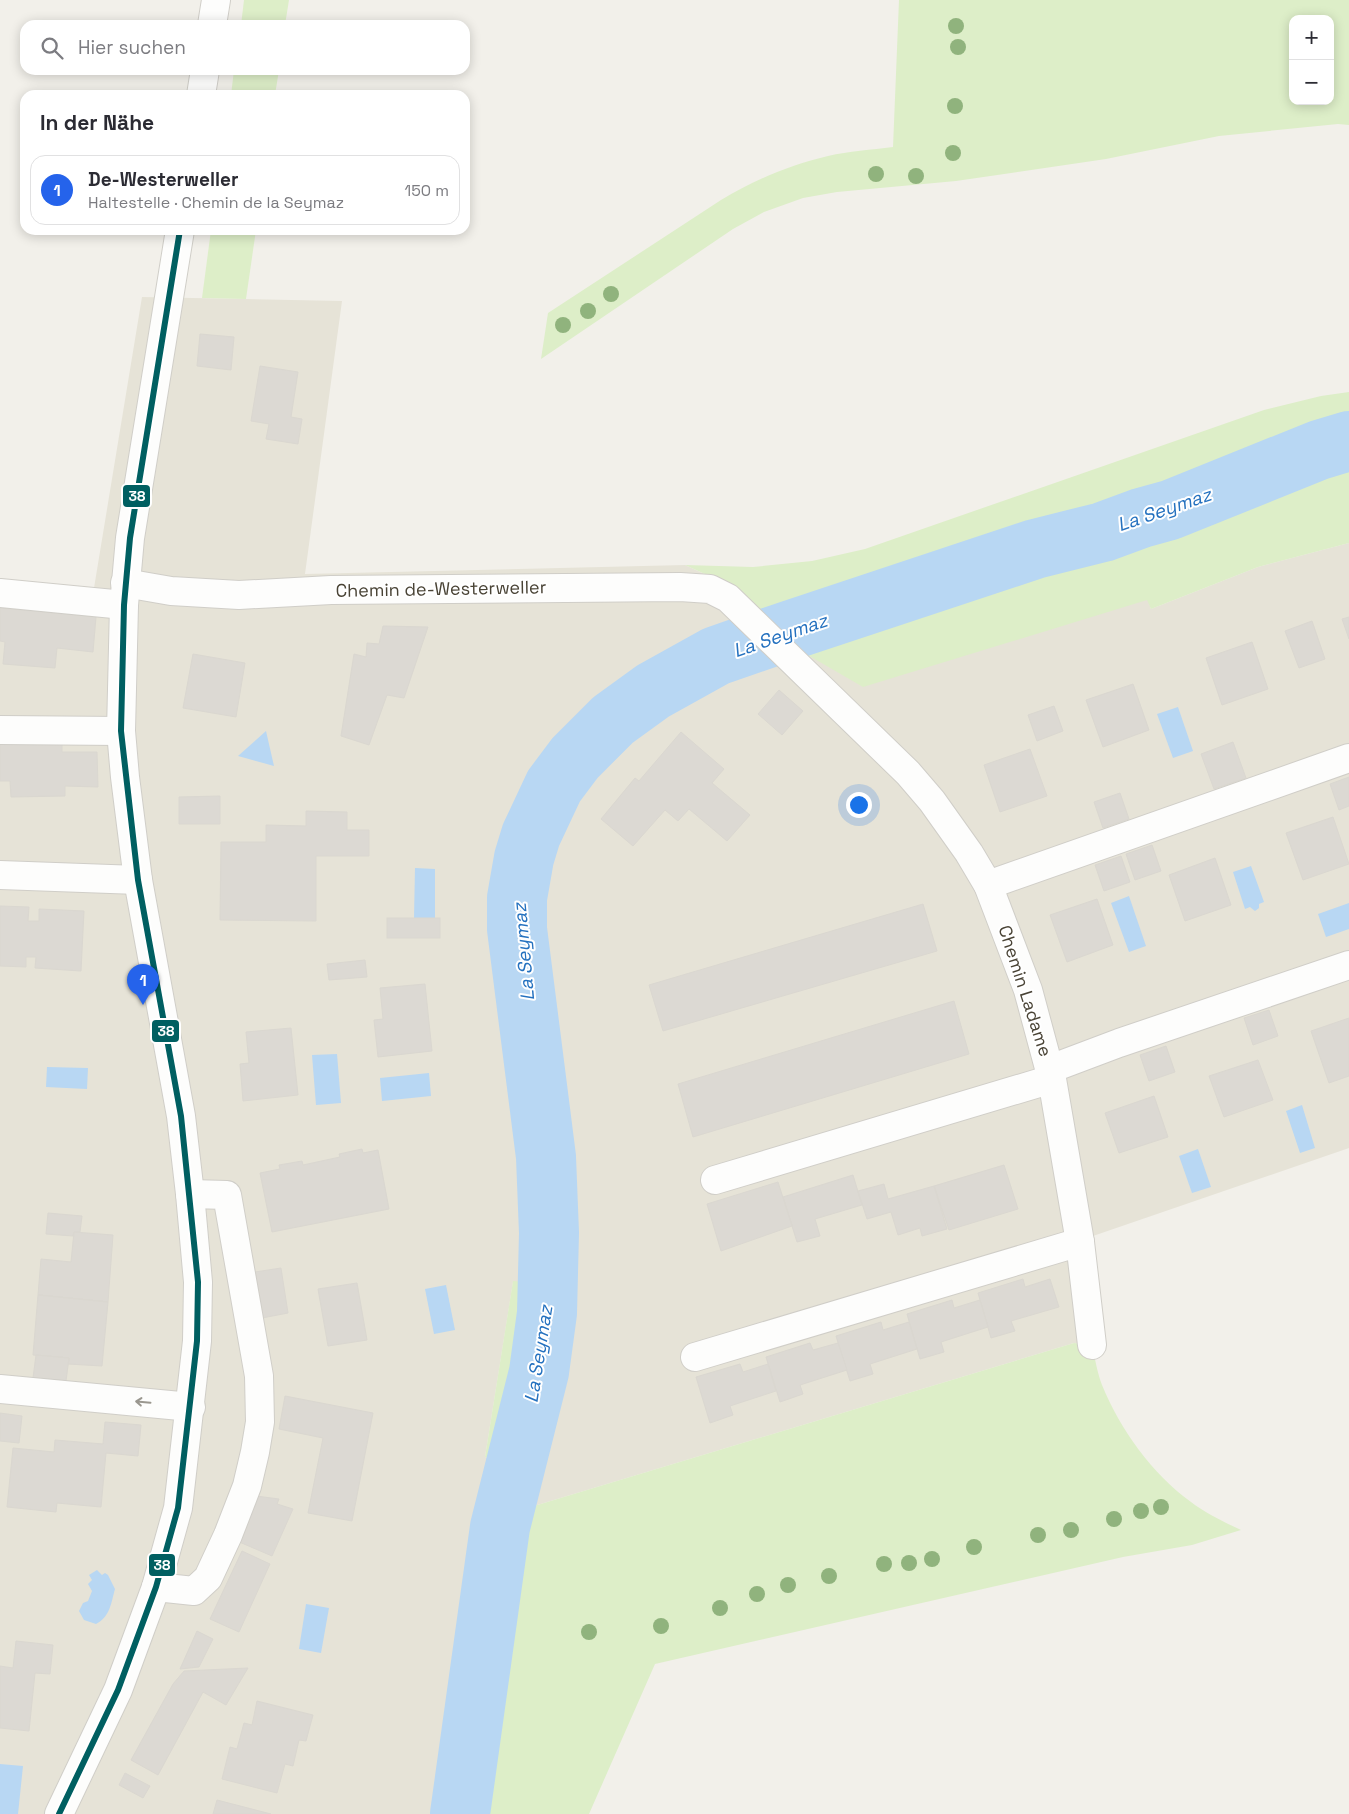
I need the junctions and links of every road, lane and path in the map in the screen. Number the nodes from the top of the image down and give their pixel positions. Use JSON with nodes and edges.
{"nodes":[{"id":1,"x":216,"y":0,"type":"edge"},
{"id":2,"x":213,"y":20,"type":"edge"},
{"id":3,"x":204,"y":75,"type":"edge"},
{"id":4,"x":202,"y":90,"type":"edge"},
{"id":5,"x":179,"y":235,"type":"edge"},
{"id":6,"x":0,"y":593,"type":"edge"},
{"id":7,"x":124,"y":594,"type":"junction"},
{"id":8,"x":788,"y":654,"type":"joint"},
{"id":9,"x":0,"y":730,"type":"edge"},
{"id":10,"x":121,"y":731,"type":"junction"},
{"id":11,"x":1349,"y":758,"type":"edge"},
{"id":12,"x":0,"y":875,"type":"edge"},
{"id":13,"x":138,"y":880,"type":"junction"},
{"id":14,"x":988,"y":885,"type":"junction"},
{"id":15,"x":1349,"y":965,"type":"edge"},
{"id":16,"x":1051,"y":1074,"type":"junction"},
{"id":17,"x":715,"y":1180,"type":"dead end"},
{"id":18,"x":190,"y":1194,"type":"junction"},
{"id":19,"x":1080,"y":1242,"type":"junction"},
{"id":20,"x":1092,"y":1345,"type":"dead end"},
{"id":21,"x":695,"y":1356,"type":"dead end"},
{"id":22,"x":0,"y":1389,"type":"edge"},
{"id":23,"x":191,"y":1407,"type":"junction"},
{"id":24,"x":156,"y":1587,"type":"junction"},
{"id":25,"x":59,"y":1814,"type":"edge"}],
"edges":[{"from":1,"to":2,"type":"street"},
{"from":3,"to":4,"type":"street"},
{"from":5,"to":7,"type":"street"},
{"from":6,"to":7,"type":"street","name":"Chemin de-Westerweller"},
{"from":7,"to":8,"type":"street","name":"Chemin de-Westerweller"},
{"from":7,"to":10,"type":"street"},
{"from":8,"to":14,"type":"street","name":"Chemin Ladame"},
{"from":9,"to":10,"type":"street"},
{"from":10,"to":13,"type":"street"},
{"from":11,"to":14,"type":"street"},
{"from":12,"to":13,"type":"street"},
{"from":13,"to":18,"type":"street"},
{"from":14,"to":16,"type":"street","name":"Chemin Ladame"},
{"from":15,"to":16,"type":"street"},
{"from":16,"to":17,"type":"street"},
{"from":16,"to":19,"type":"street","name":"Chemin Ladame"},
{"from":18,"to":23,"type":"street"},
{"from":18,"to":24,"type":"street"},
{"from":19,"to":20,"type":"street","name":"Chemin Ladame"},
{"from":19,"to":21,"type":"street"},
{"from":23,"to":22,"type":"street","one_way":true},
{"from":23,"to":24,"type":"street"},
{"from":24,"to":25,"type":"street"}]}
